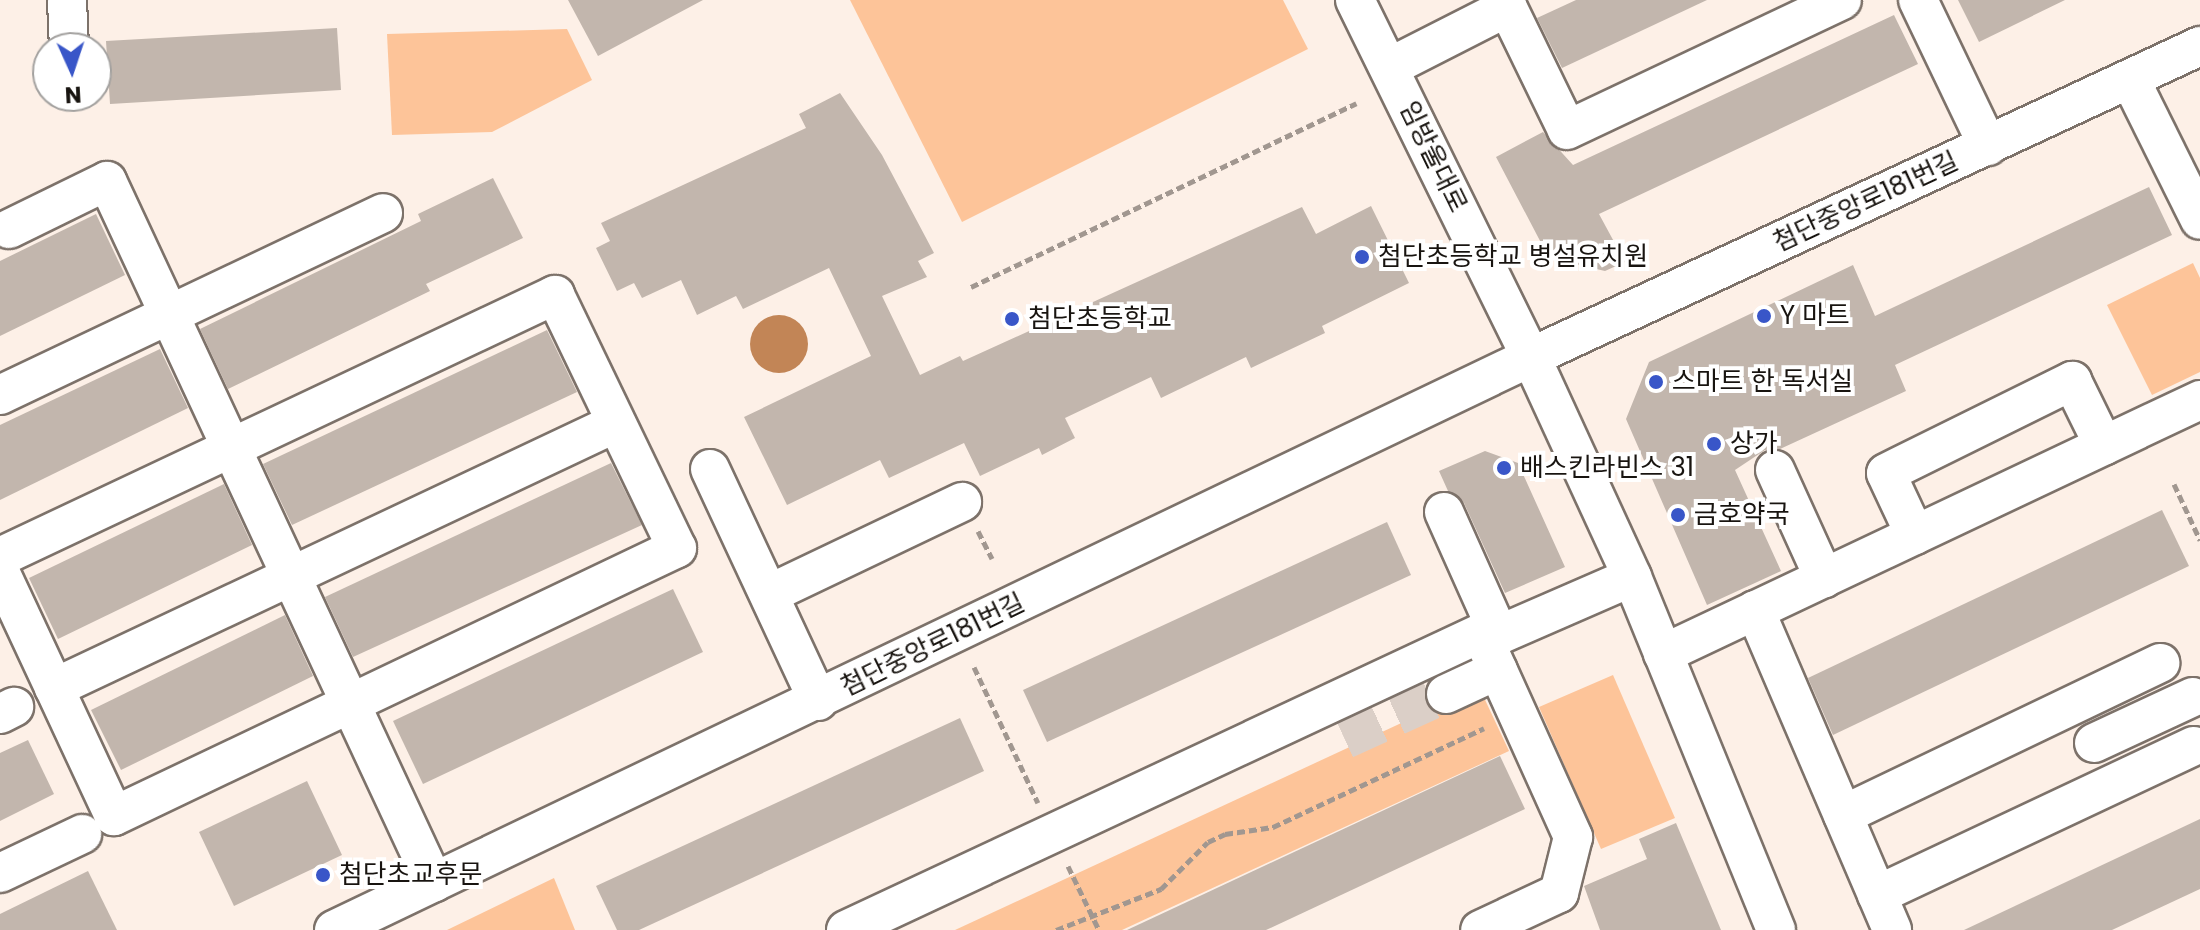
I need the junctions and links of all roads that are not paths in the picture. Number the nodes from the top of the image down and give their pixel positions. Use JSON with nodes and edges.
{"nodes":[{"id":1,"x":67,"y":0,"type":"edge"},
{"id":2,"x":1355,"y":0,"type":"edge"},
{"id":3,"x":1842,"y":0,"type":"edge"},
{"id":4,"x":1918,"y":0,"type":"edge"},
{"id":5,"x":1506,"y":3,"type":"edge"},
{"id":6,"x":68,"y":32,"type":"edge"},
{"id":7,"x":2200,"y":46,"type":"edge"},
{"id":8,"x":1390,"y":67,"type":"junction"},
{"id":9,"x":2130,"y":79,"type":"junction"},
{"id":10,"x":1988,"y":146,"type":"junction"},
{"id":11,"x":383,"y":213,"type":"dead end"},
{"id":12,"x":2200,"y":220,"type":"edge"},
{"id":13,"x":9,"y":229,"type":"dead end"},
{"id":14,"x":169,"y":314,"type":"junction"},
{"id":15,"x":1531,"y":357,"type":"junction"},
{"id":16,"x":0,"y":395,"type":"edge"},
{"id":17,"x":2200,"y":400,"type":"edge"},
{"id":18,"x":616,"y":423,"type":"junction"},
{"id":19,"x":2104,"y":446,"type":"junction"},
{"id":20,"x":232,"y":447,"type":"junction"},
{"id":21,"x":710,"y":469,"type":"dead end"},
{"id":22,"x":1775,"y":470,"type":"dead end"},
{"id":23,"x":962,"y":502,"type":"dead end"},
{"id":24,"x":1444,"y":512,"type":"dead end"},
{"id":25,"x":1915,"y":535,"type":"junction"},
{"id":26,"x":0,"y":557,"type":"edge"},
{"id":27,"x":0,"y":572,"type":"edge"},
{"id":28,"x":291,"y":577,"type":"junction"},
{"id":29,"x":1632,"y":577,"type":"junction"},
{"id":30,"x":1824,"y":578,"type":"junction"},
{"id":31,"x":769,"y":594,"type":"junction"},
{"id":32,"x":1755,"y":610,"type":"junction"},
{"id":33,"x":1494,"y":649,"type":"junction"},
{"id":34,"x":1663,"y":654,"type":"junction"},
{"id":35,"x":2160,"y":663,"type":"dead end"},
{"id":36,"x":54,"y":688,"type":"junction"},
{"id":37,"x":1446,"y":694,"type":"tunnel mouth"},
{"id":38,"x":2193,"y":697,"type":"dead end"},
{"id":39,"x":818,"y":701,"type":"junction"},
{"id":40,"x":351,"y":704,"type":"junction"},
{"id":41,"x":2076,"y":704,"type":"junction"},
{"id":42,"x":2094,"y":743,"type":"junction"},
{"id":43,"x":2194,"y":746,"type":"dead end"},
{"id":44,"x":2115,"y":783,"type":"junction"},
{"id":45,"x":1843,"y":815,"type":"junction"},
{"id":46,"x":82,"y":834,"type":"dead end"},
{"id":47,"x":0,"y":873,"type":"edge"},
{"id":48,"x":434,"y":883,"type":"junction"},
{"id":49,"x":1877,"y":895,"type":"junction"},
{"id":50,"x":334,"y":930,"type":"edge"},
{"id":51,"x":846,"y":930,"type":"edge"},
{"id":52,"x":1480,"y":930,"type":"edge"},
{"id":53,"x":1776,"y":930,"type":"edge"},
{"id":54,"x":1892,"y":930,"type":"edge"}],
"edges":[{"from":1,"to":6,"type":"street"},
{"from":2,"to":8,"type":"street","name":"임방울대로"},
{"from":3,"to":5,"type":"street"},
{"from":4,"to":10,"type":"street"},
{"from":5,"to":8,"type":"street"},
{"from":7,"to":9,"type":"street","name":"첨단중앙로181번길"},
{"from":8,"to":15,"type":"street","name":"임방울대로"},
{"from":9,"to":10,"type":"street","name":"첨단중앙로181번길"},
{"from":9,"to":12,"type":"street"},
{"from":10,"to":15,"type":"street","name":"첨단중앙로181번길"},
{"from":11,"to":14,"type":"street"},
{"from":13,"to":14,"type":"street"},
{"from":14,"to":16,"type":"street"},
{"from":14,"to":20,"type":"street"},
{"from":15,"to":29,"type":"street"},
{"from":15,"to":39,"type":"street","name":"첨단중앙로181번길"},
{"from":17,"to":19,"type":"street"},
{"from":18,"to":20,"type":"street"},
{"from":18,"to":28,"type":"street"},
{"from":18,"to":40,"type":"street"},
{"from":19,"to":25,"type":"street"},
{"from":19,"to":25,"type":"street"},
{"from":20,"to":26,"type":"street"},
{"from":20,"to":28,"type":"street"},
{"from":21,"to":31,"type":"street"},
{"from":22,"to":30,"type":"street"},
{"from":23,"to":31,"type":"street"},
{"from":24,"to":33,"type":"street"},
{"from":25,"to":30,"type":"street"},
{"from":27,"to":36,"type":"street"},
{"from":28,"to":36,"type":"street"},
{"from":28,"to":40,"type":"street"},
{"from":29,"to":33,"type":"street"},
{"from":29,"to":34,"type":"street"},
{"from":30,"to":32,"type":"street"},
{"from":31,"to":39,"type":"street"},
{"from":32,"to":34,"type":"street"},
{"from":32,"to":45,"type":"street"},
{"from":33,"to":37,"type":"street"},
{"from":33,"to":51,"type":"street"},
{"from":33,"to":52,"type":"street"},
{"from":34,"to":53,"type":"street"},
{"from":35,"to":41,"type":"street"},
{"from":36,"to":40,"type":"street"},
{"from":38,"to":42,"type":"street"},
{"from":39,"to":48,"type":"street","name":"첨단중앙로181번길"},
{"from":40,"to":48,"type":"street"},
{"from":41,"to":42,"type":"street"},
{"from":41,"to":45,"type":"street"},
{"from":42,"to":44,"type":"street"},
{"from":43,"to":44,"type":"street"},
{"from":44,"to":49,"type":"street"},
{"from":45,"to":49,"type":"street"},
{"from":46,"to":47,"type":"street"},
{"from":48,"to":50,"type":"street","name":"첨단중앙로181번길"},
{"from":49,"to":54,"type":"street"}]}
